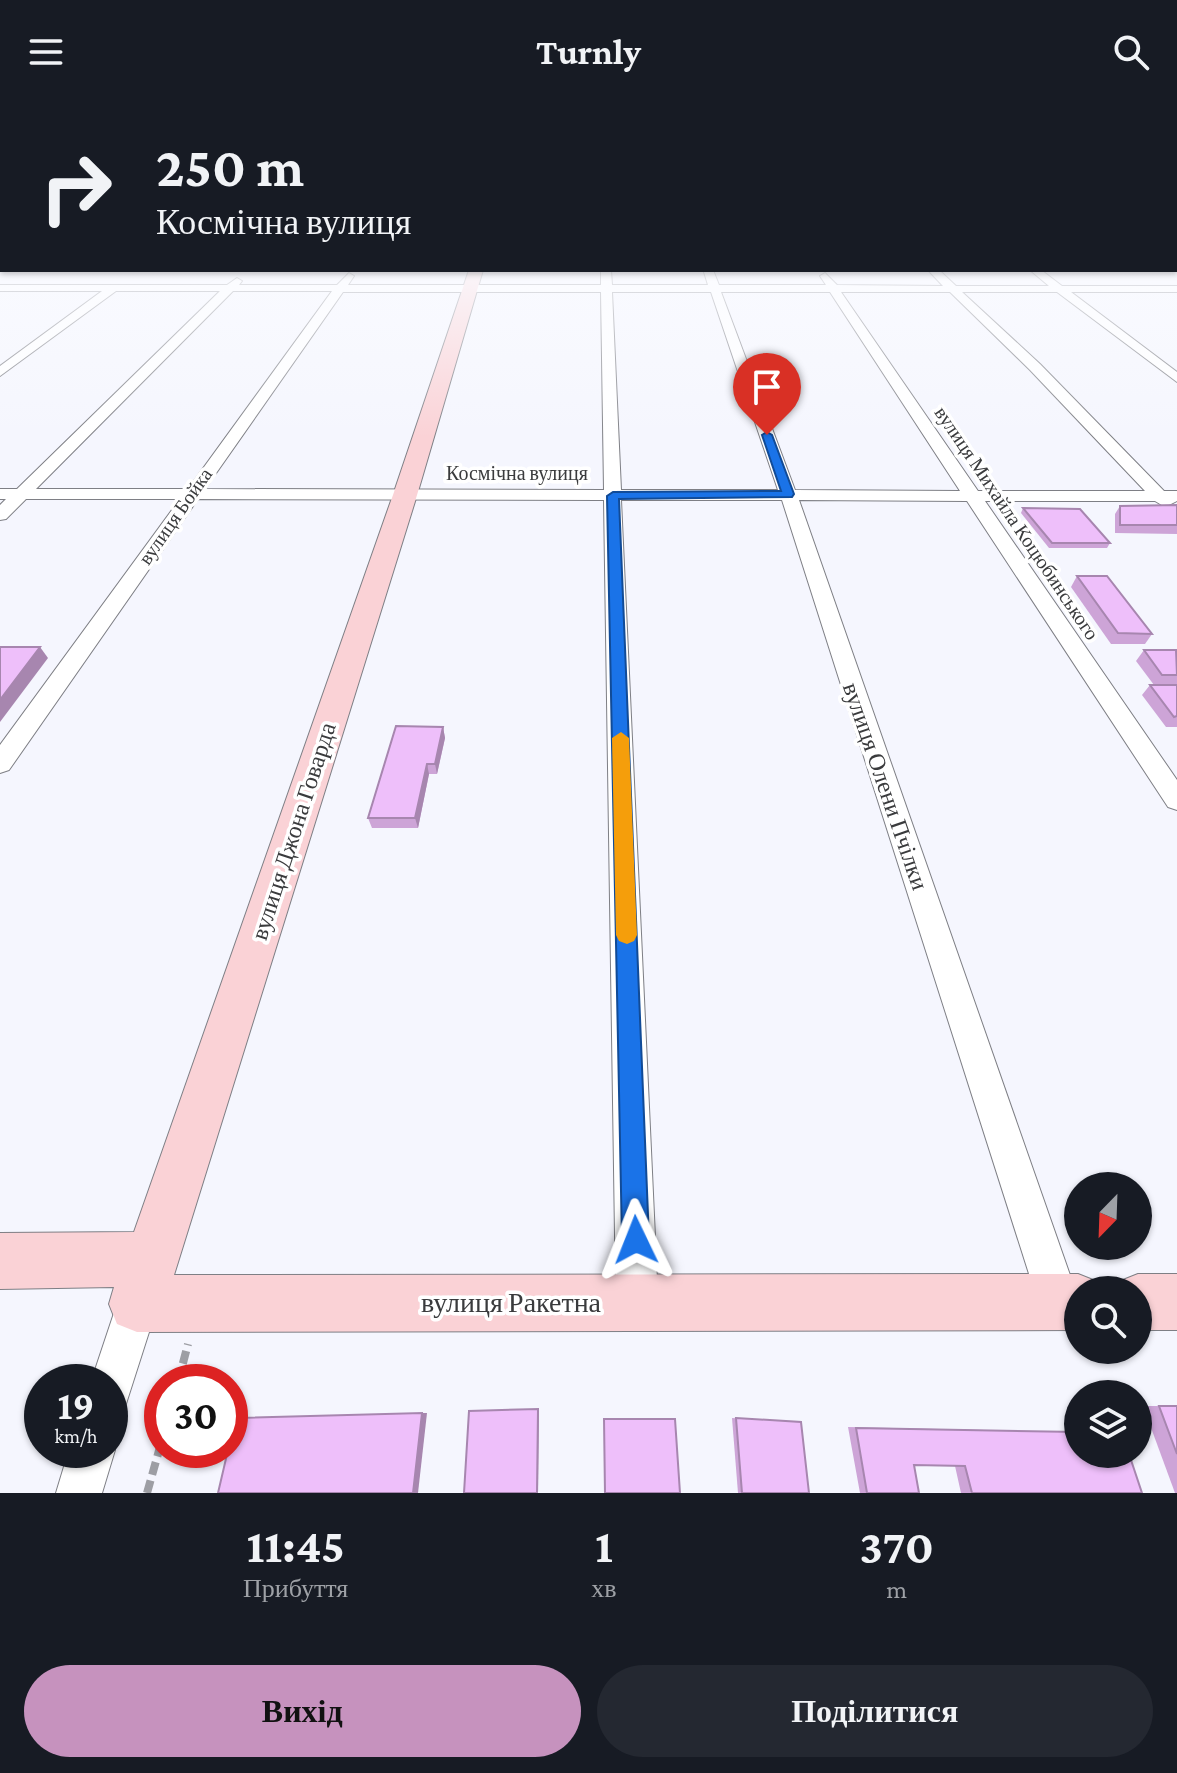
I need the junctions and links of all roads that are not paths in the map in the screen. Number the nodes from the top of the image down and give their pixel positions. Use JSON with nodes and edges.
{"nodes":[{"id":1,"x":87,"y":308,"type":"edge"},
{"id":2,"x":210,"y":308,"type":"edge"},
{"id":3,"x":326,"y":308,"type":"edge"},
{"id":4,"x":464,"y":308,"type":"edge"},
{"id":5,"x":608,"y":308,"type":"edge"},
{"id":6,"x":722,"y":308,"type":"edge"},
{"id":7,"x":846,"y":308,"type":"edge"},
{"id":8,"x":973,"y":308,"type":"edge"},
{"id":9,"x":1085,"y":308,"type":"edge"},
{"id":10,"x":0,"y":372,"type":"edge"},
{"id":11,"x":1177,"y":378,"type":"edge"},
{"id":12,"x":191,"y":493,"type":"junction"},
{"id":13,"x":0,"y":494,"type":"edge"},
{"id":14,"x":20,"y":494,"type":"junction"},
{"id":15,"x":788,"y":494,"type":"junction"},
{"id":16,"x":405,"y":495,"type":"junction"},
{"id":17,"x":613,"y":496,"type":"junction"},
{"id":18,"x":1168,"y":496,"type":"edge"},
{"id":19,"x":972,"y":497,"type":"junction"},
{"id":20,"x":1177,"y":514,"type":"edge"},
{"id":21,"x":0,"y":515,"type":"edge"},
{"id":22,"x":0,"y":764,"type":"edge"},
{"id":23,"x":1177,"y":800,"type":"edge"},
{"id":24,"x":0,"y":1261,"type":"edge"},
{"id":25,"x":143,"y":1282,"type":"junction"},
{"id":26,"x":1064,"y":1288,"type":"edge"},
{"id":27,"x":637,"y":1302,"type":"junction"},
{"id":28,"x":1064,"y":1302,"type":"edge"},
{"id":29,"x":1152,"y":1302,"type":"edge"},
{"id":30,"x":1177,"y":1302,"type":"edge"},
{"id":31,"x":118,"y":1364,"type":"edge"},
{"id":32,"x":87,"y":1468,"type":"edge"},
{"id":33,"x":79,"y":1493,"type":"edge"}],
"edges":[{"from":1,"to":10,"type":"street"},
{"from":2,"to":14,"type":"street"},
{"from":3,"to":12,"type":"street","name":"вулиця Бойка"},
{"from":4,"to":16,"type":"street","name":"вулиця Джона Говарда"},
{"from":5,"to":17,"type":"street"},
{"from":6,"to":15,"type":"street","name":"вулиця Олени Пчілки"},
{"from":7,"to":19,"type":"street","name":"вулиця Михайла Коцюбинського"},
{"from":8,"to":18,"type":"street"},
{"from":9,"to":11,"type":"street"},
{"from":12,"to":14,"type":"street","name":"Космічна вулиця"},
{"from":12,"to":16,"type":"street","name":"Космічна вулиця"},
{"from":12,"to":22,"type":"street","name":"вулиця Бойка"},
{"from":13,"to":14,"type":"street","name":"Космічна вулиця"},
{"from":14,"to":21,"type":"street"},
{"from":15,"to":17,"type":"street","name":"Космічна вулиця"},
{"from":15,"to":19,"type":"street","name":"Космічна вулиця"},
{"from":15,"to":26,"type":"street","name":"вулиця Олени Пчілки"},
{"from":16,"to":17,"type":"street","name":"Космічна вулиця"},
{"from":16,"to":25,"type":"street","name":"вулиця Джона Говарда"},
{"from":17,"to":27,"type":"street"},
{"from":18,"to":19,"type":"street","name":"Космічна вулиця"},
{"from":18,"to":20,"type":"street"},
{"from":19,"to":23,"type":"street","name":"вулиця Михайла Коцюбинського"},
{"from":24,"to":25,"type":"street","name":"вулиця Ракетна"},
{"from":25,"to":27,"type":"street","name":"вулиця Ракетна"},
{"from":25,"to":31,"type":"street","name":"вулиця Джона Говарда"},
{"from":27,"to":28,"type":"street","name":"вулиця Ракетна"},
{"from":29,"to":30,"type":"street"},
{"from":32,"to":33,"type":"street"}]}
